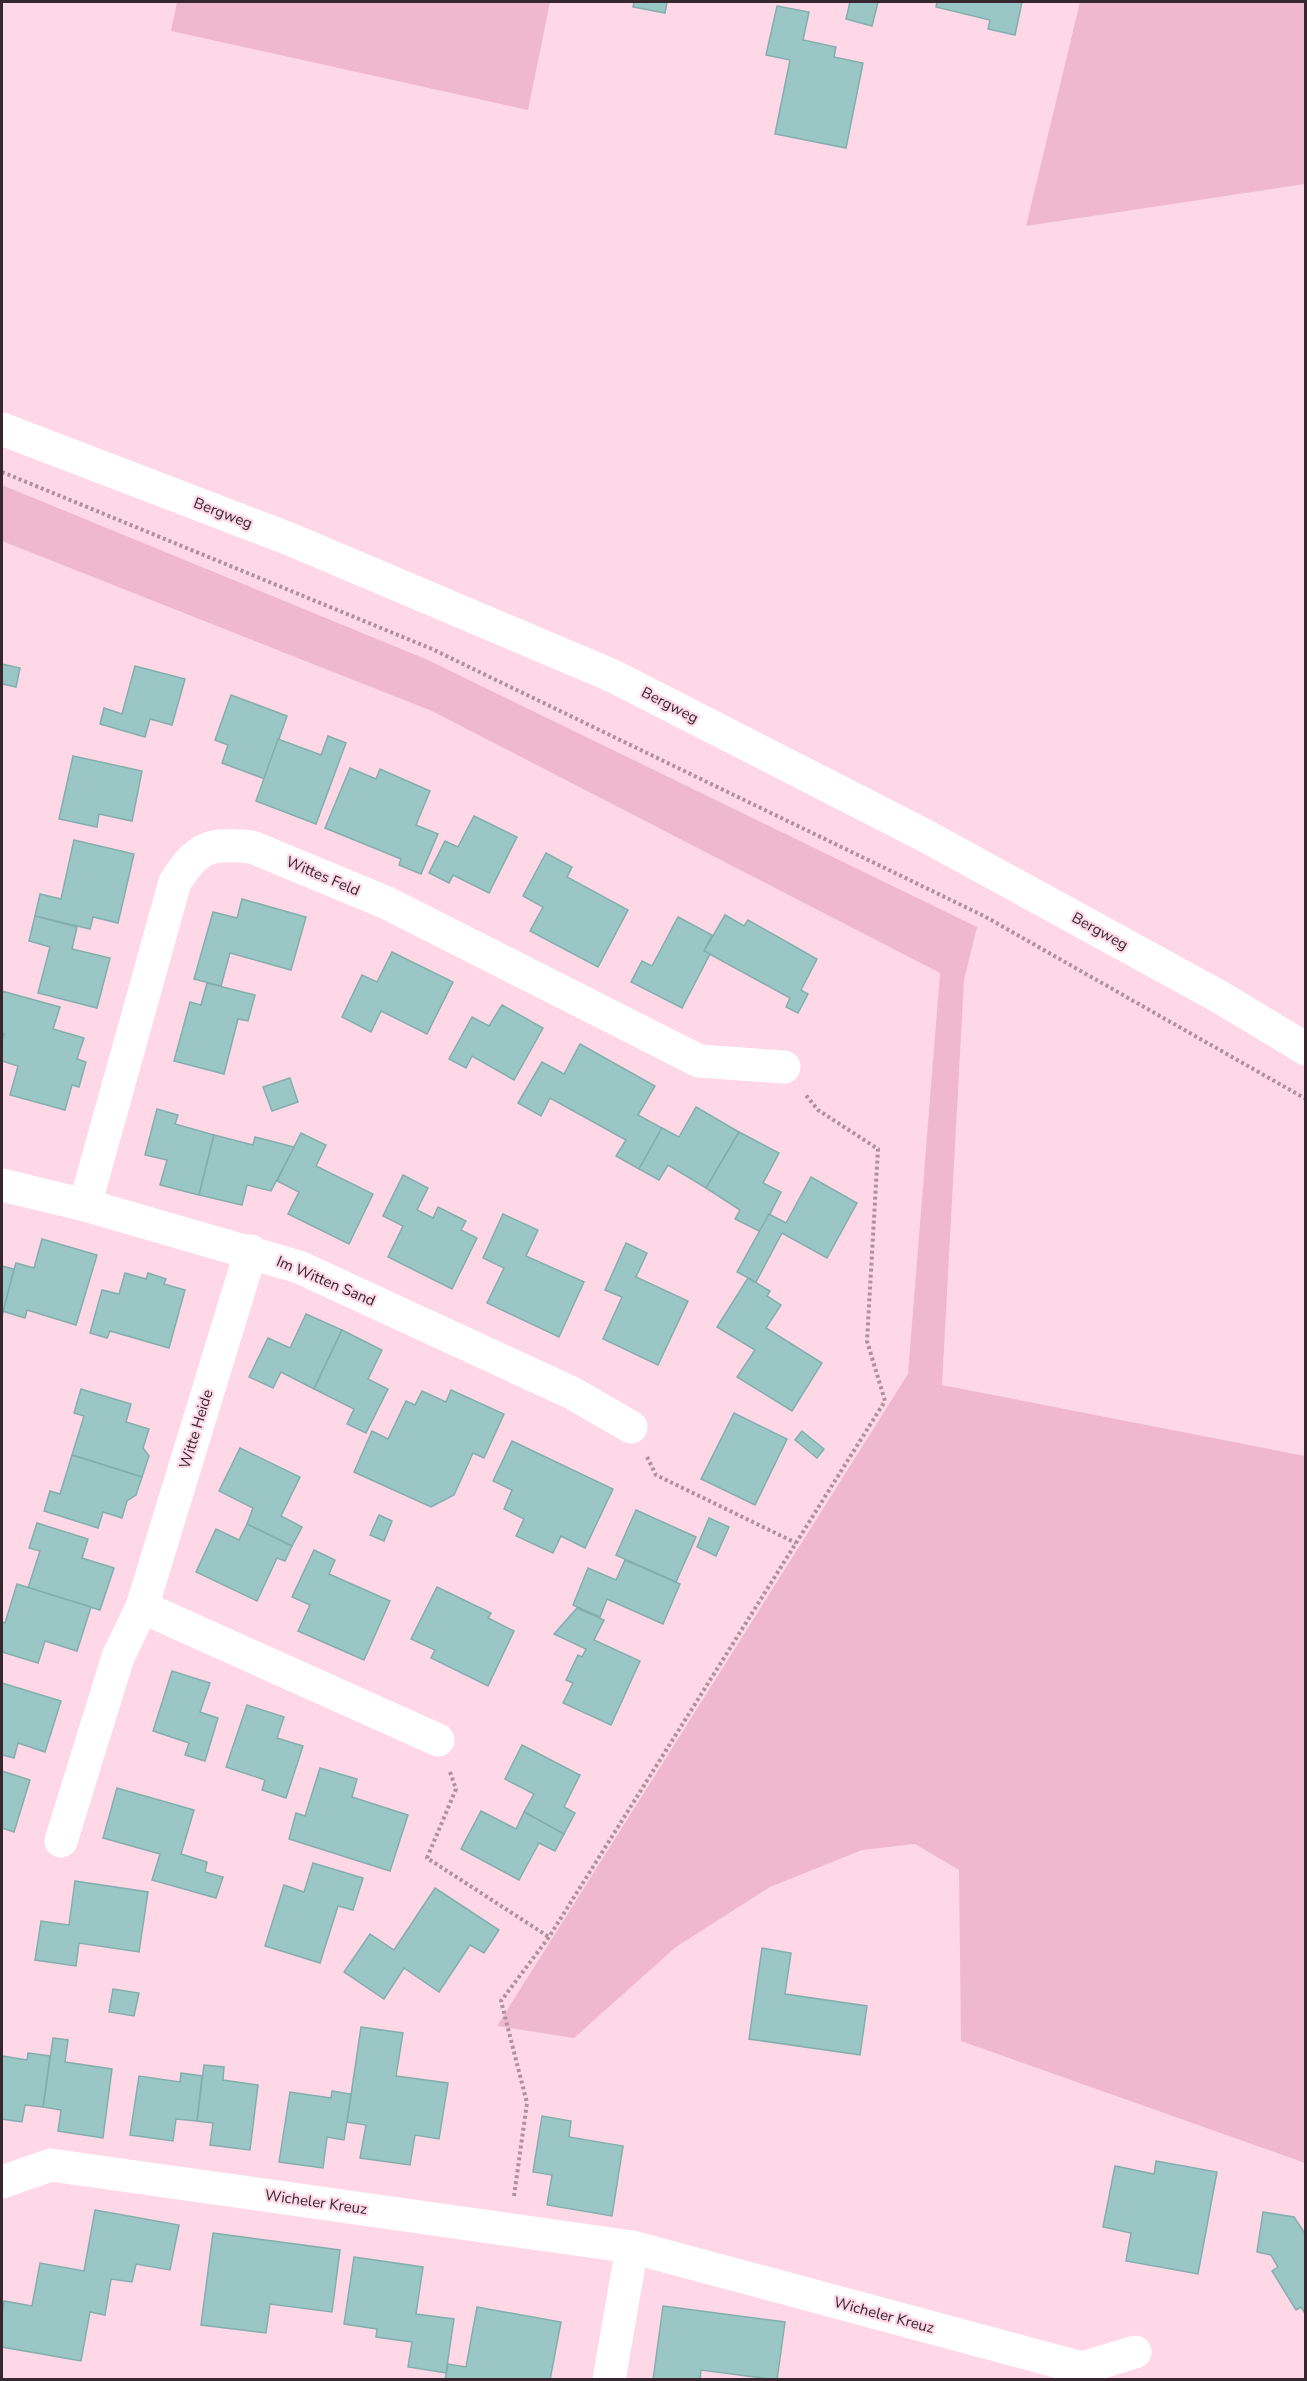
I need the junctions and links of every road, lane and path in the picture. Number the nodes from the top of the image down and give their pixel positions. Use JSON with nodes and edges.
{"nodes":[{"id":1,"x":2,"y":429,"type":"edge"},
{"id":2,"x":2,"y":472,"type":"edge"},
{"id":3,"x":1305,"y":1049,"type":"edge"},
{"id":4,"x":784,"y":1067,"type":"joint"},
{"id":5,"x":1305,"y":1099,"type":"edge"},
{"id":6,"x":2,"y":1185,"type":"edge"},
{"id":7,"x":85,"y":1205,"type":"junction"},
{"id":8,"x":250,"y":1251,"type":"junction"},
{"id":9,"x":631,"y":1427,"type":"joint"},
{"id":10,"x":796,"y":1543,"type":"junction"},
{"id":11,"x":142,"y":1607,"type":"junction"},
{"id":12,"x":438,"y":1740,"type":"joint"},
{"id":13,"x":61,"y":1841,"type":"dead end"},
{"id":14,"x":549,"y":1937,"type":"junction"},
{"id":15,"x":2,"y":2182,"type":"edge"},
{"id":16,"x":509,"y":2229,"type":"junction"},
{"id":17,"x":632,"y":2247,"type":"junction"},
{"id":18,"x":1136,"y":2352,"type":"dead end"},
{"id":19,"x":609,"y":2379,"type":"edge"}],
"edges":[{"from":1,"to":3,"type":"street","name":"Bergweg"},
{"from":2,"to":5,"type":"path"},
{"from":4,"to":7,"type":"street","name":"Wittes Feld"},
{"from":4,"to":10,"type":"path"},
{"from":6,"to":7,"type":"street","name":"Im Witten Sand"},
{"from":7,"to":8,"type":"street","name":"Im Witten Sand"},
{"from":8,"to":9,"type":"street","name":"Im Witten Sand"},
{"from":8,"to":11,"type":"street","name":"Witte Heide"},
{"from":9,"to":10,"type":"path"},
{"from":10,"to":14,"type":"path"},
{"from":11,"to":12,"type":"street"},
{"from":11,"to":13,"type":"street","name":"Witte Heide"},
{"from":12,"to":14,"type":"path"},
{"from":14,"to":16,"type":"path"},
{"from":15,"to":16,"type":"street","name":"Wicheler Kreuz"},
{"from":16,"to":17,"type":"street","name":"Wicheler Kreuz"},
{"from":17,"to":18,"type":"street","name":"Wicheler Kreuz"},
{"from":17,"to":19,"type":"street"}]}
